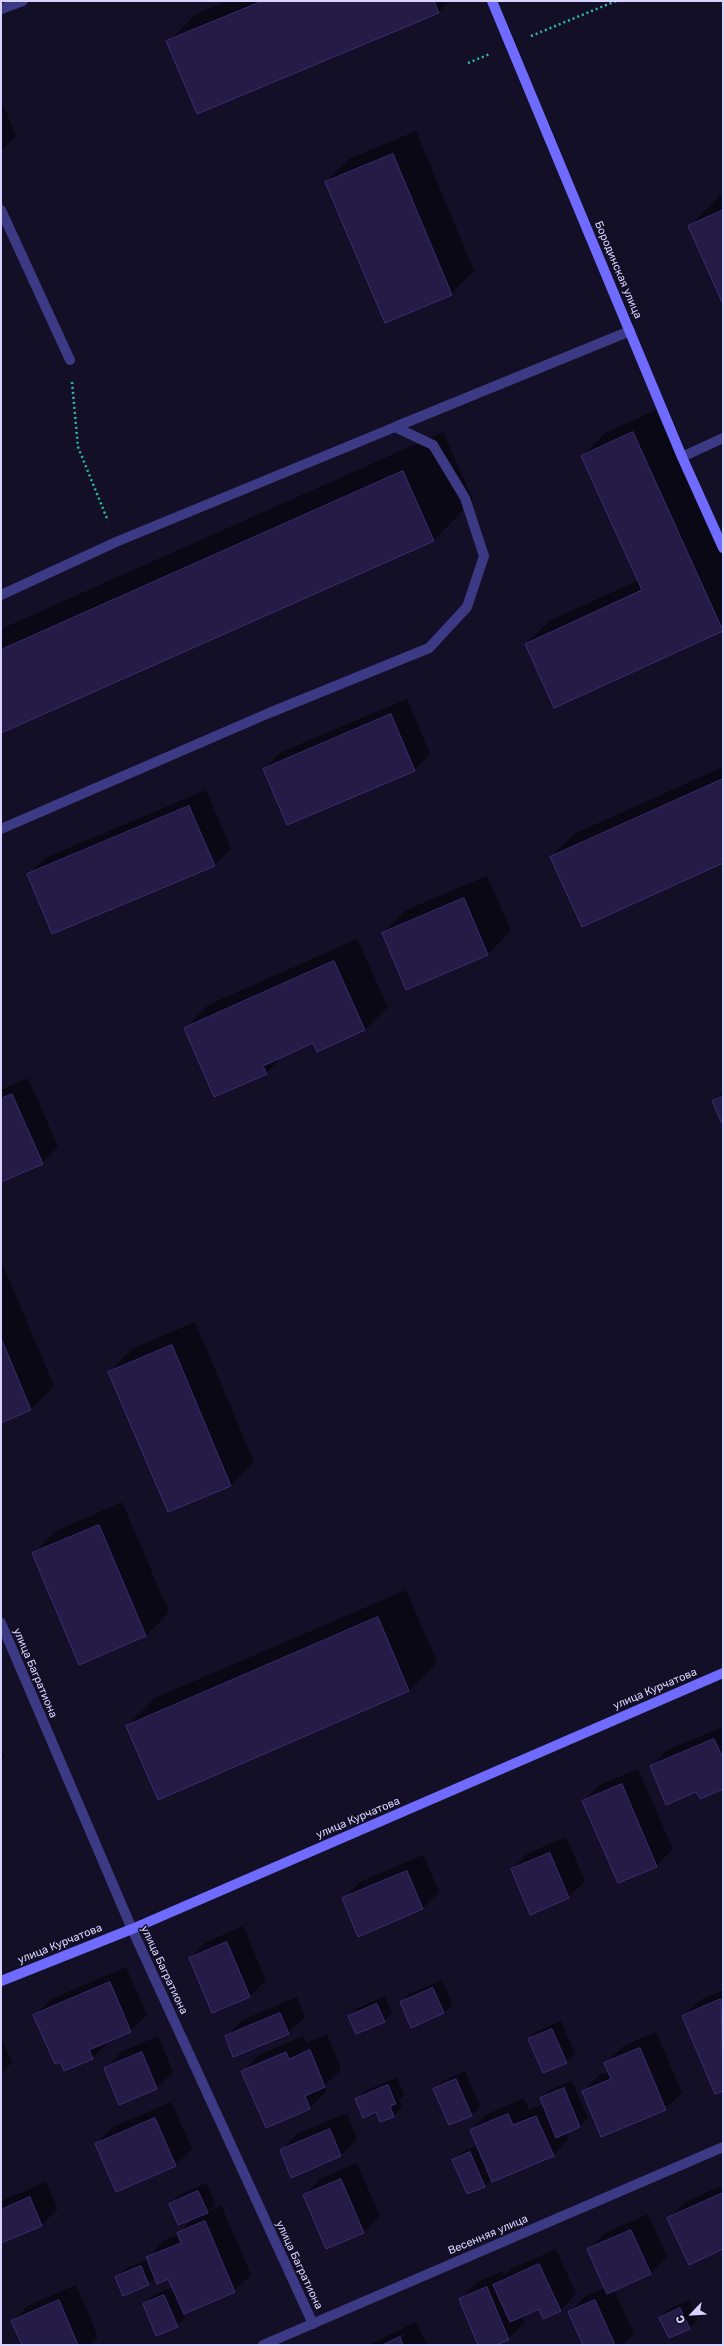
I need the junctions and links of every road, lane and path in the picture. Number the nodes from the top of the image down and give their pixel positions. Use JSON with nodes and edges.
{"nodes":[{"id":1,"x":23,"y":1,"type":"edge"},
{"id":2,"x":492,"y":1,"type":"edge"},
{"id":3,"x":616,"y":1,"type":"edge"},
{"id":4,"x":1,"y":9,"type":"edge"},
{"id":5,"x":551,"y":28,"type":"dead end"},
{"id":6,"x":1,"y":210,"type":"edge"},
{"id":7,"x":630,"y":332,"type":"junction"},
{"id":8,"x":70,"y":360,"type":"joint"},
{"id":9,"x":395,"y":427,"type":"junction"},
{"id":10,"x":723,"y":438,"type":"edge"},
{"id":11,"x":682,"y":456,"type":"junction"},
{"id":12,"x":116,"y":542,"type":"junction"},
{"id":13,"x":723,"y":548,"type":"edge"},
{"id":14,"x":1,"y":595,"type":"edge"},
{"id":15,"x":1,"y":829,"type":"edge"},
{"id":16,"x":1,"y":1623,"type":"edge"},
{"id":17,"x":723,"y":1673,"type":"edge"},
{"id":18,"x":132,"y":1929,"type":"junction"},
{"id":19,"x":1,"y":1981,"type":"edge"},
{"id":20,"x":723,"y":2147,"type":"edge"},
{"id":21,"x":313,"y":2324,"type":"junction"},
{"id":22,"x":263,"y":2345,"type":"edge"}],
"edges":[{"from":1,"to":4,"type":"street"},
{"from":2,"to":7,"type":"street","name":"Бородинская улица"},
{"from":3,"to":5,"type":"path"},
{"from":6,"to":8,"type":"street"},
{"from":7,"to":9,"type":"street"},
{"from":7,"to":11,"type":"street","name":"Бородинская улица"},
{"from":8,"to":12,"type":"path"},
{"from":9,"to":12,"type":"street"},
{"from":9,"to":15,"type":"street"},
{"from":10,"to":11,"type":"street"},
{"from":11,"to":13,"type":"street","name":"Бородинская улица"},
{"from":12,"to":14,"type":"street"},
{"from":16,"to":18,"type":"street","name":"улица Багратиона"},
{"from":17,"to":18,"type":"street","name":"улица Курчатова"},
{"from":18,"to":19,"type":"street","name":"улица Курчатова"},
{"from":18,"to":21,"type":"street","name":"улица Багратиона"},
{"from":20,"to":21,"type":"street","name":"Весенняя улица"},
{"from":21,"to":22,"type":"street","name":"Весенняя улица"}]}
